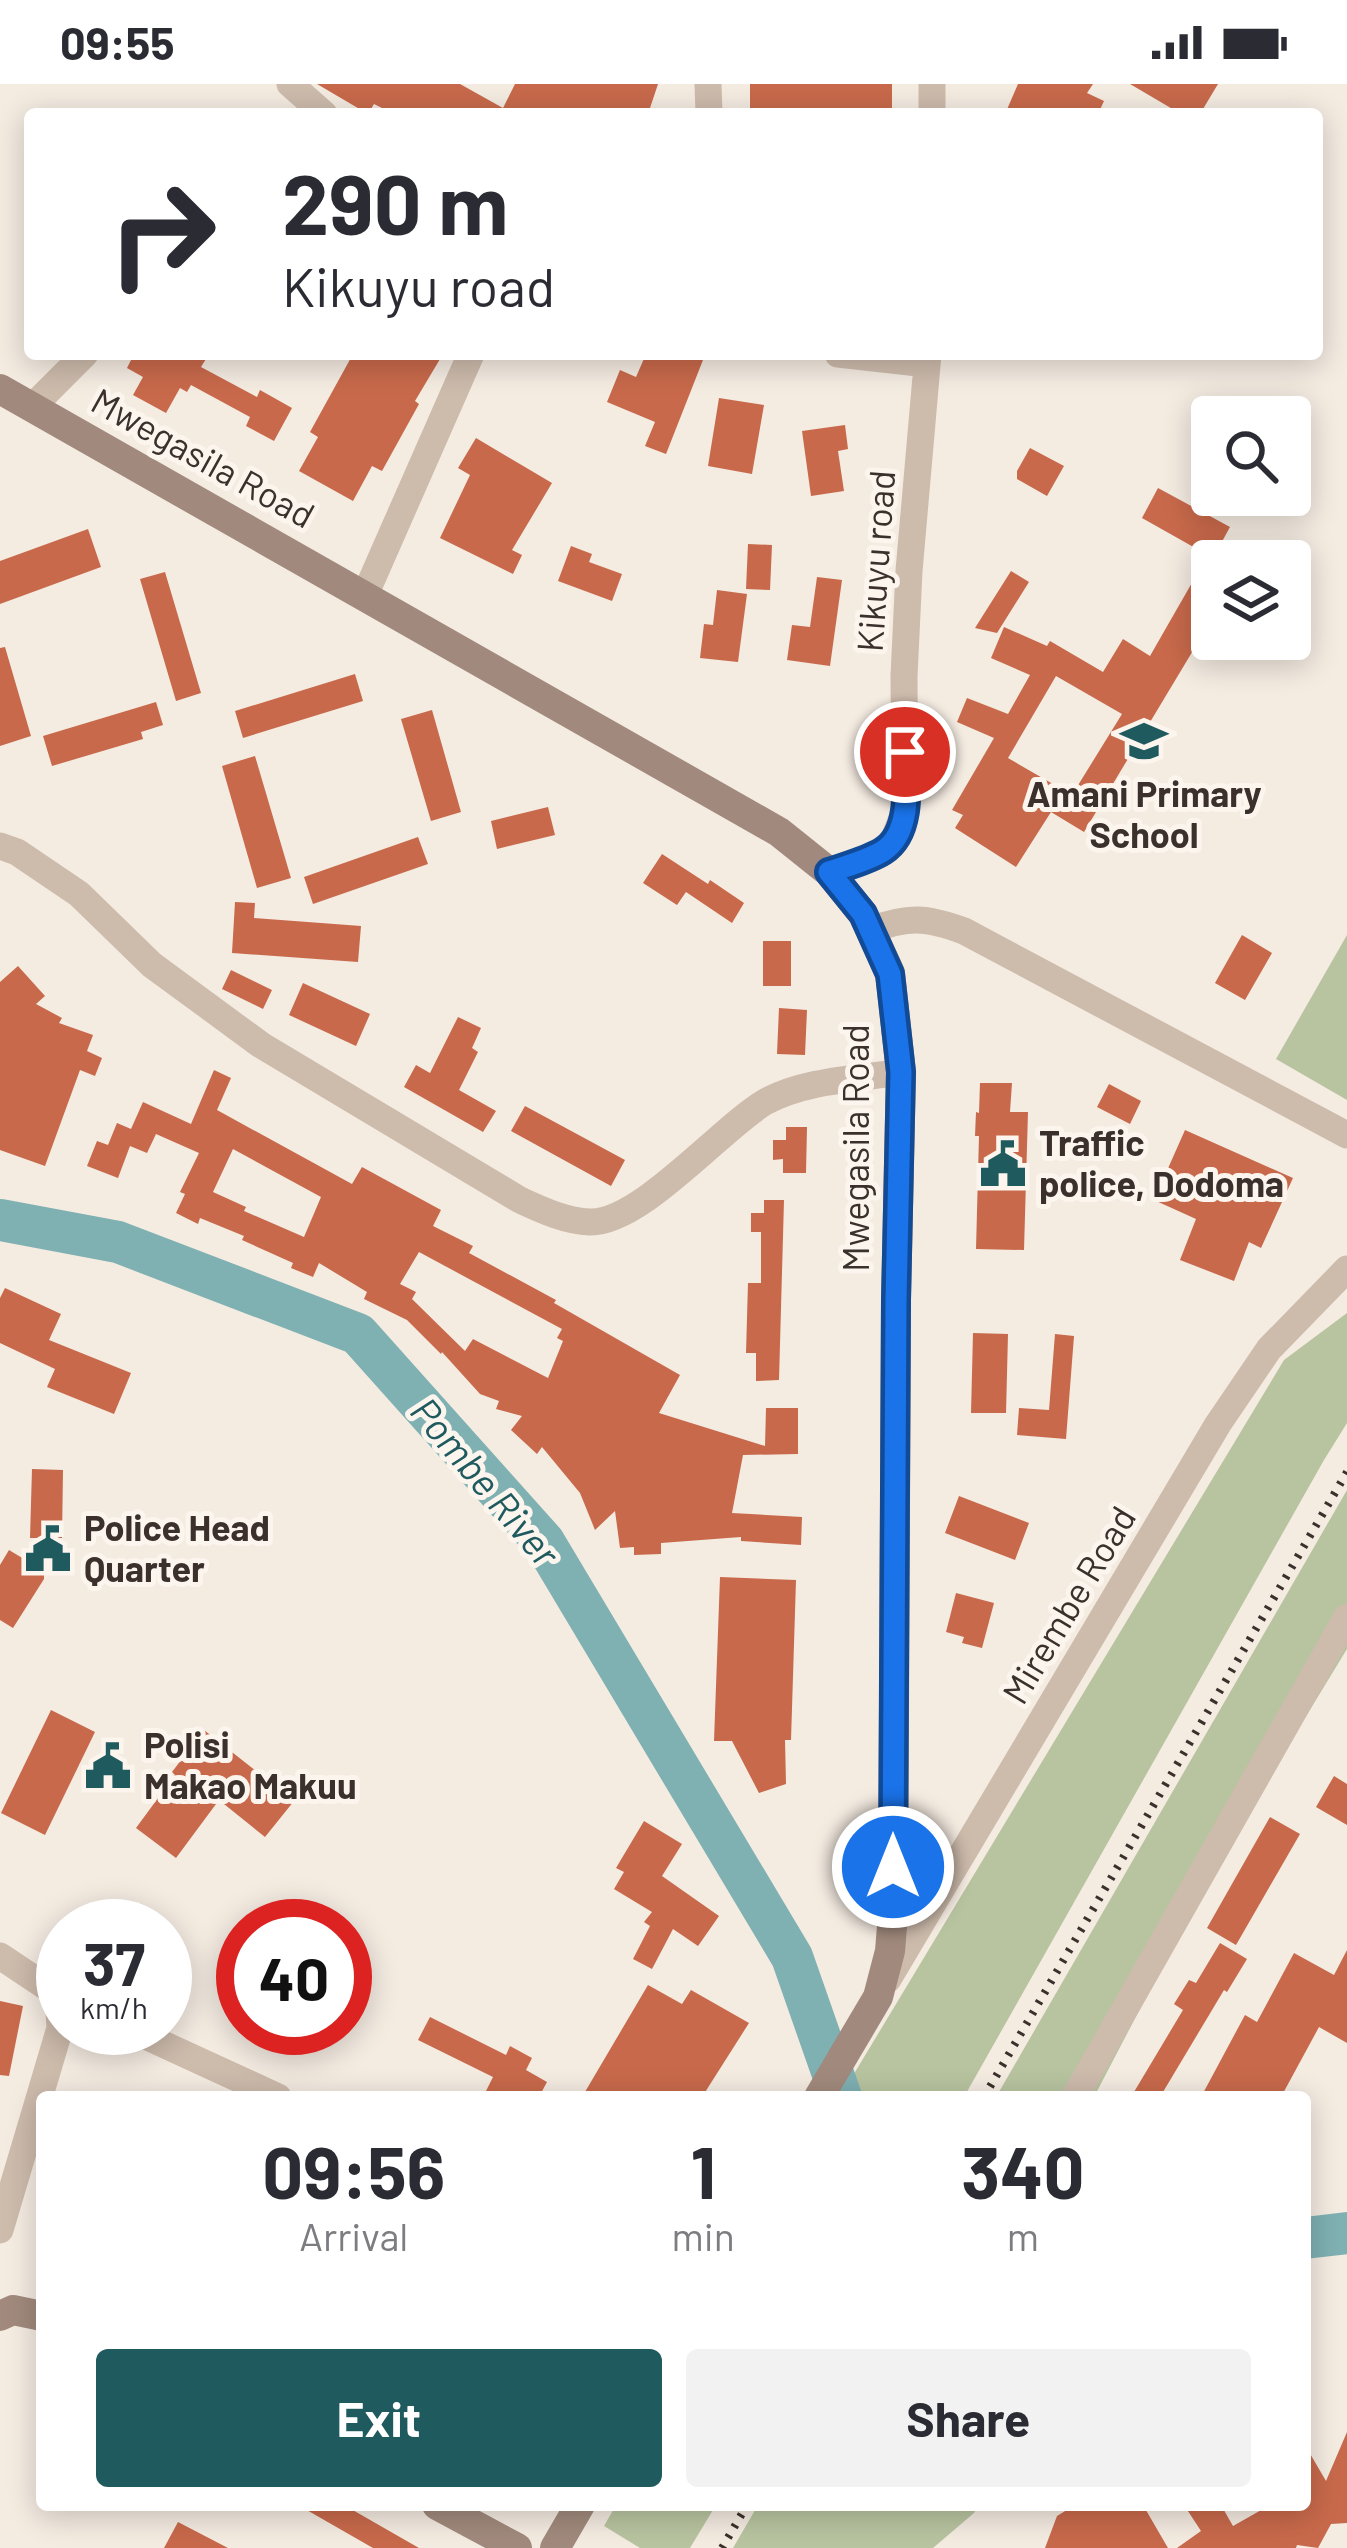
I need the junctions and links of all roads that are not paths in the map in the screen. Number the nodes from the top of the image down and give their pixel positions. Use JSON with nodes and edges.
{"nodes":[{"id":1,"x":290,"y":84,"type":"edge"},
{"id":2,"x":317,"y":108,"type":"edge"},
{"id":3,"x":79,"y":360,"type":"edge"},
{"id":4,"x":468,"y":360,"type":"edge"},
{"id":5,"x":927,"y":360,"type":"edge"},
{"id":6,"x":0,"y":389,"type":"edge"},
{"id":7,"x":32,"y":407,"type":"junction"},
{"id":8,"x":365,"y":595,"type":"junction"},
{"id":9,"x":0,"y":845,"type":"edge"},
{"id":10,"x":829,"y":872,"type":"junction"},
{"id":11,"x":870,"y":930,"type":"junction"},
{"id":12,"x":901,"y":1072,"type":"junction"},
{"id":13,"x":1347,"y":1136,"type":"edge"},
{"id":14,"x":1347,"y":1269,"type":"edge"},
{"id":15,"x":1347,"y":1617,"type":"edge"},
{"id":16,"x":0,"y":1956,"type":"edge"},
{"id":17,"x":36,"y":1981,"type":"edge"},
{"id":18,"x":878,"y":1997,"type":"junction"},
{"id":19,"x":52,"y":2055,"type":"edge"},
{"id":20,"x":187,"y":2055,"type":"edge"},
{"id":21,"x":41,"y":2091,"type":"edge"},
{"id":22,"x":265,"y":2091,"type":"edge"},
{"id":23,"x":823,"y":2091,"type":"edge"},
{"id":24,"x":1078,"y":2091,"type":"edge"},
{"id":25,"x":36,"y":2107,"type":"edge"},
{"id":26,"x":1,"y":2223,"type":"edge"},
{"id":27,"x":36,"y":2315,"type":"edge"},
{"id":28,"x":0,"y":2316,"type":"edge"},
{"id":29,"x":448,"y":2511,"type":"edge"},
{"id":30,"x":577,"y":2511,"type":"edge"},
{"id":31,"x":517,"y":2548,"type":"edge"},
{"id":32,"x":555,"y":2548,"type":"edge"}],
"edges":[{"from":1,"to":2,"type":"street"},
{"from":3,"to":7,"type":"street"},
{"from":4,"to":8,"type":"street"},
{"from":5,"to":10,"type":"street","name":"Kikuyu road"},
{"from":6,"to":7,"type":"street","name":"Mwegasila Road"},
{"from":7,"to":8,"type":"street","name":"Mwegasila Road"},
{"from":8,"to":10,"type":"street","name":"Mwegasila Road"},
{"from":9,"to":12,"type":"street"},
{"from":10,"to":11,"type":"street","name":"Mwegasila Road"},
{"from":11,"to":12,"type":"street","name":"Mwegasila Road"},
{"from":11,"to":13,"type":"street"},
{"from":12,"to":18,"type":"street","name":"Mwegasila Road"},
{"from":14,"to":18,"type":"street","name":"Mirembe Road"},
{"from":15,"to":24,"type":"street"},
{"from":16,"to":17,"type":"street"},
{"from":18,"to":23,"type":"street","name":"Mwegasila Road"},
{"from":19,"to":21,"type":"street"},
{"from":20,"to":22,"type":"street"},
{"from":25,"to":26,"type":"street"},
{"from":27,"to":28,"type":"street"},
{"from":29,"to":31,"type":"street"},
{"from":30,"to":32,"type":"street"}]}
